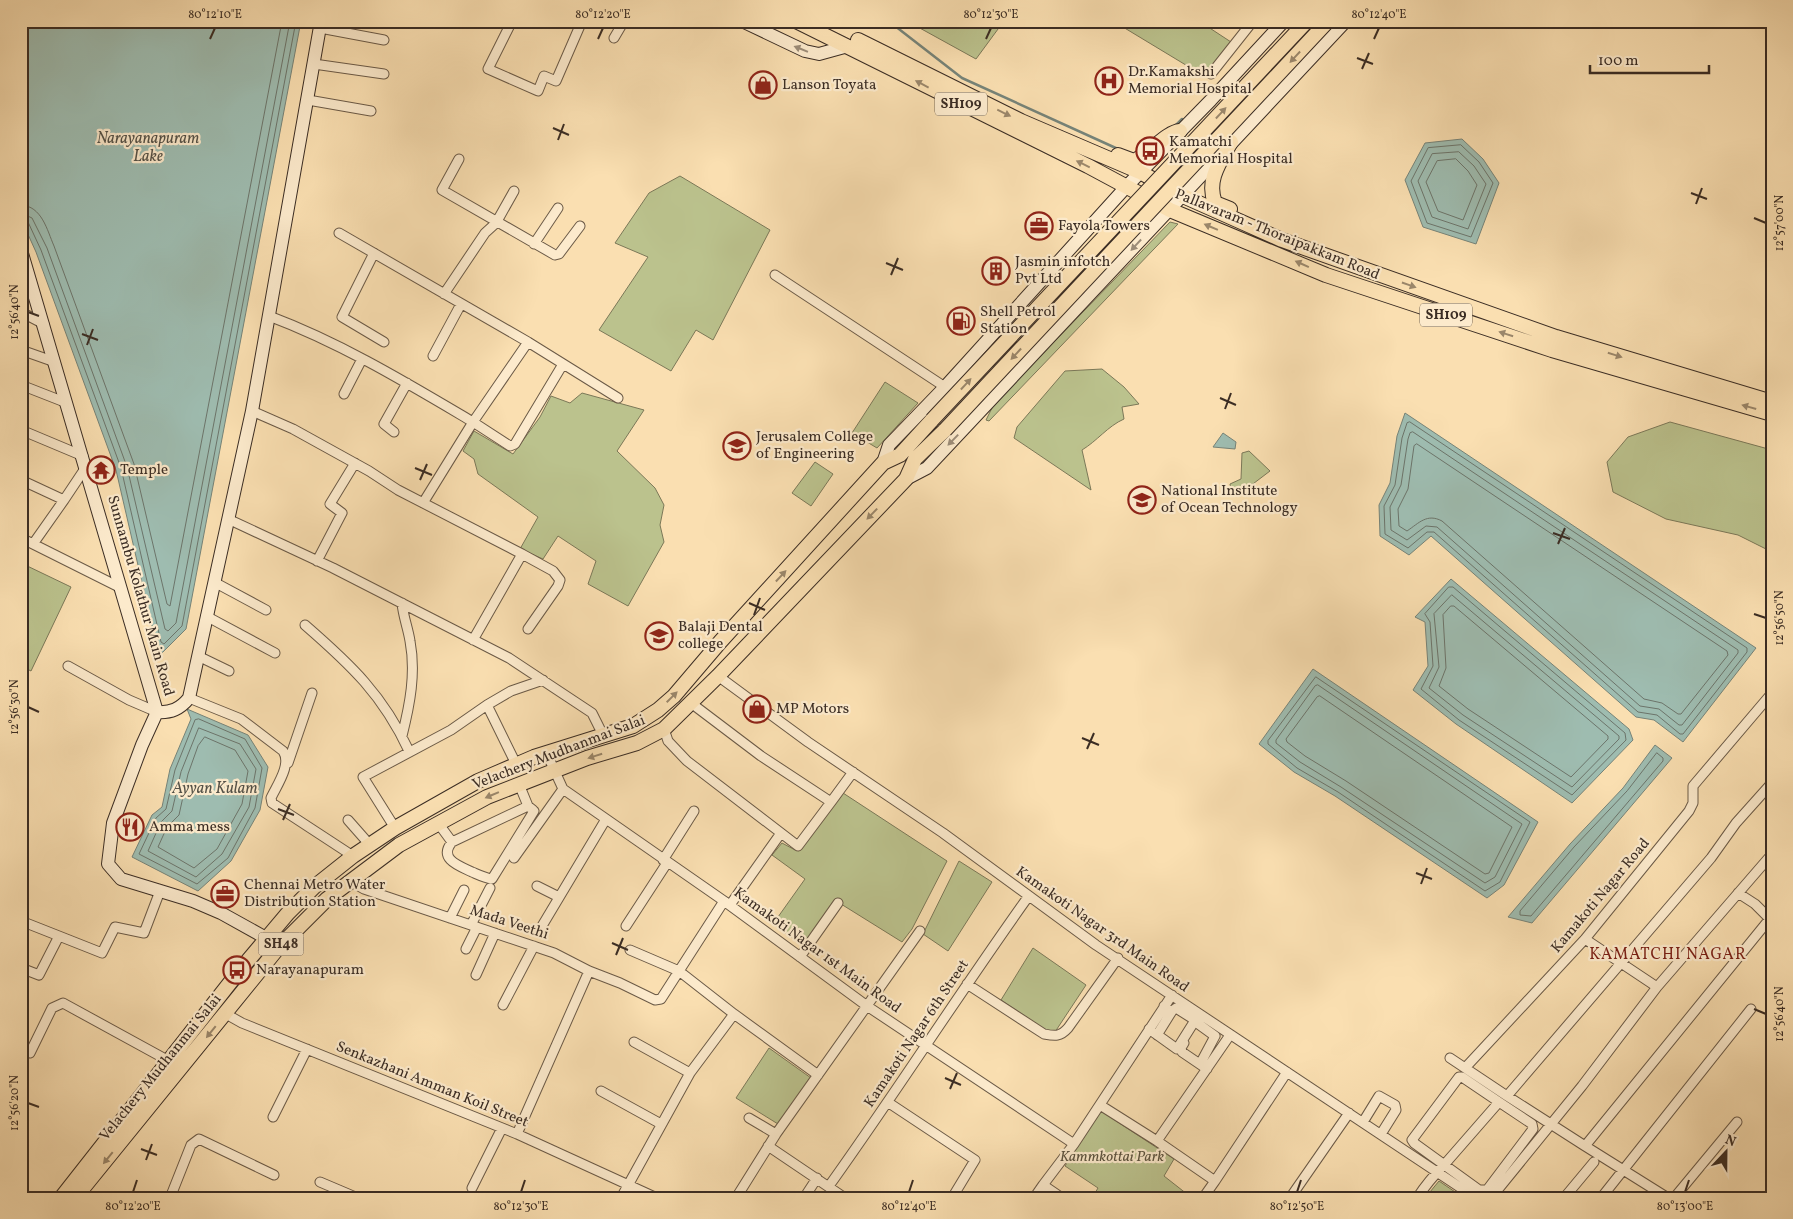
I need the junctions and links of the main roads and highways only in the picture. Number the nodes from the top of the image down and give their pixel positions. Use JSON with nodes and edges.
{"nodes":[{"id":1,"x":796,"y":21,"type":"edge"},
{"id":2,"x":819,"y":21,"type":"edge"},
{"id":3,"x":1307,"y":21,"type":"edge"},
{"id":4,"x":1328,"y":21,"type":"edge"},
{"id":5,"x":1041,"y":129,"type":"junction"},
{"id":6,"x":1180,"y":131,"type":"road end"},
{"id":7,"x":1231,"y":142,"type":"road end"},
{"id":8,"x":1260,"y":226,"type":"junction"},
{"id":9,"x":1281,"y":242,"type":"junction"},
{"id":10,"x":1561,"y":345,"type":"junction"},
{"id":11,"x":1728,"y":395,"type":"junction"},
{"id":12,"x":1772,"y":402,"type":"edge"},
{"id":13,"x":1772,"y":414,"type":"edge"},
{"id":14,"x":711,"y":653,"type":"junction"},
{"id":15,"x":722,"y":672,"type":"junction"},
{"id":16,"x":71,"y":1196,"type":"edge"}],
"edges":[{"from":9,"to":1,"type":"main road","name":"Pallavaram - Thoraipakkam Road","number":"SH109","one_way":true},
{"from":2,"to":5,"type":"main road","name":"Pallavaram - Thoraipakkam Road","number":"SH109","one_way":true},
{"from":14,"to":3,"type":"main road","name":"Velachery Mudhanmai Salai","number":"SH48","one_way":true,"bridge":true},
{"from":4,"to":15,"type":"main road","name":"Velachery Mudhanmai Salai","number":"SH48","one_way":true,"bridge":true},
{"from":5,"to":6,"type":"main road"},
{"from":5,"to":8,"type":"main road","name":"Pallavaram - Thoraipakkam Road","number":"SH109"},
{"from":7,"to":8,"type":"main road"},
{"from":8,"to":9,"type":"main road","name":"Pallavaram - Thoraipakkam Road","number":"SH109"},
{"from":9,"to":10,"type":"main road","name":"Pallavaram - Thoraipakkam Road","number":"SH109","one_way":true},
{"from":10,"to":9,"type":"main road","name":"Pallavaram - Thoraipakkam Road","number":"SH109","one_way":true},
{"from":10,"to":11,"type":"main road","name":"Pallavaram - Thoraipakkam Road","number":"SH109"},
{"from":11,"to":12,"type":"main road","name":"Pallavaram - Thoraipakkam Road","number":"SH109"},
{"from":13,"to":11,"type":"main road","name":"Pallavaram - Thoraipakkam Road","number":"SH109","one_way":true},
{"from":14,"to":15,"type":"main road"},
{"from":16,"to":14,"type":"main road","name":"Velachery Mudhanmai Salai","number":"SH48","one_way":true},
{"from":15,"to":16,"type":"main road","name":"Velachery Mudhanmai Salai","number":"SH48","one_way":true}]}
